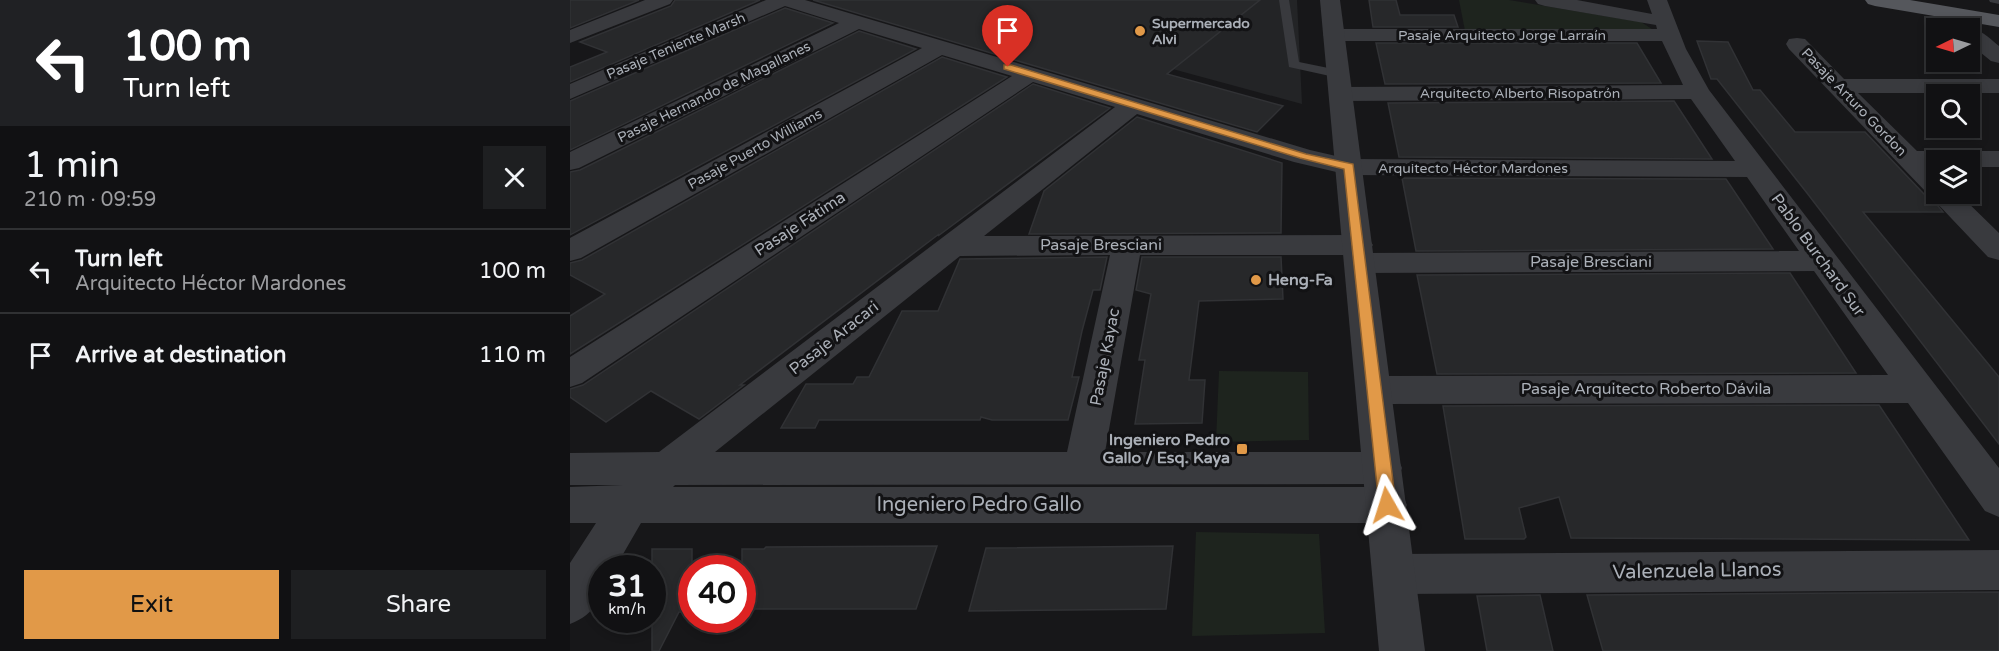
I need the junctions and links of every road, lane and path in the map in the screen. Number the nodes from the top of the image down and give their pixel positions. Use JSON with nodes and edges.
{"nodes":[{"id":1,"x":663,"y":0,"type":"edge"},
{"id":2,"x":783,"y":0,"type":"edge"},
{"id":3,"x":1284,"y":0,"type":"edge"},
{"id":4,"x":1330,"y":0,"type":"edge"},
{"id":5,"x":1545,"y":0,"type":"edge"},
{"id":6,"x":1875,"y":0,"type":"edge"},
{"id":7,"x":1994,"y":0,"type":"edge"},
{"id":8,"x":1999,"y":1,"type":"edge"},
{"id":9,"x":1940,"y":11,"type":"junction"},
{"id":10,"x":1949,"y":18,"type":"edge"},
{"id":11,"x":1663,"y":19,"type":"edge"},
{"id":12,"x":1999,"y":21,"type":"edge"},
{"id":13,"x":858,"y":22,"type":"junction"},
{"id":14,"x":1334,"y":35,"type":"junction"},
{"id":15,"x":570,"y":37,"type":"edge"},
{"id":16,"x":1980,"y":42,"type":"edge"},
{"id":17,"x":1797,"y":44,"type":"dead end"},
{"id":18,"x":940,"y":47,"type":"junction"},
{"id":19,"x":1999,"y":56,"type":"edge"},
{"id":20,"x":1030,"y":74,"type":"junction"},
{"id":21,"x":1340,"y":84,"type":"junction"},
{"id":22,"x":1839,"y":86,"type":"junction"},
{"id":23,"x":1999,"y":86,"type":"edge"},
{"id":24,"x":1698,"y":92,"type":"junction"},
{"id":25,"x":570,"y":93,"type":"edge"},
{"id":26,"x":1133,"y":105,"type":"junction"},
{"id":27,"x":1910,"y":159,"type":"junction"},
{"id":28,"x":1999,"y":159,"type":"edge"},
{"id":29,"x":570,"y":162,"type":"edge"},
{"id":30,"x":1349,"y":167,"type":"junction"},
{"id":31,"x":1755,"y":169,"type":"junction"},
{"id":32,"x":1926,"y":176,"type":"edge"},
{"id":33,"x":1954,"y":204,"type":"edge"},
{"id":34,"x":1127,"y":245,"type":"junction"},
{"id":35,"x":952,"y":246,"type":"junction"},
{"id":36,"x":1999,"y":250,"type":"edge"},
{"id":37,"x":570,"y":252,"type":"edge"},
{"id":38,"x":1359,"y":254,"type":"junction"},
{"id":39,"x":1822,"y":261,"type":"junction"},
{"id":40,"x":570,"y":374,"type":"edge"},
{"id":41,"x":1917,"y":389,"type":"junction"},
{"id":42,"x":1374,"y":390,"type":"junction"},
{"id":43,"x":570,"y":469,"type":"edge"},
{"id":44,"x":666,"y":469,"type":"junction"},
{"id":45,"x":1083,"y":469,"type":"junction"},
{"id":46,"x":1385,"y":487,"type":"junction"},
{"id":47,"x":1999,"y":500,"type":"edge"},
{"id":48,"x":570,"y":505,"type":"edge"},
{"id":49,"x":630,"y":505,"type":"junction"},
{"id":50,"x":1999,"y":570,"type":"edge"},
{"id":51,"x":1394,"y":574,"type":"junction"},
{"id":52,"x":570,"y":603,"type":"edge"},
{"id":53,"x":1402,"y":651,"type":"edge"}],
"edges":[{"from":1,"to":15,"type":"street"},
{"from":2,"to":13,"type":"street","name":"Arquitecto Héctor Mardones"},
{"from":2,"to":25,"type":"street","name":"Pasaje Teniente Marsh"},
{"from":3,"to":21,"type":"lane"},
{"from":4,"to":14,"type":"street"},
{"from":5,"to":11,"type":"street"},
{"from":6,"to":9,"type":"main road"},
{"from":7,"to":8,"type":"lane"},
{"from":9,"to":10,"type":"street"},
{"from":9,"to":12,"type":"main road"},
{"from":11,"to":14,"type":"street","name":"Pasaje Arquitecto Jorge Larraín"},
{"from":11,"to":24,"type":"street","name":"Pablo Burchard Sur"},
{"from":13,"to":18,"type":"street","name":"Arquitecto Héctor Mardones"},
{"from":13,"to":29,"type":"street","name":"Pasaje Hernando de Magallanes"},
{"from":14,"to":21,"type":"street"},
{"from":16,"to":19,"type":"street"},
{"from":17,"to":22,"type":"street","name":"Pasaje Arturo Gordon"},
{"from":18,"to":20,"type":"street","name":"Arquitecto Héctor Mardones"},
{"from":18,"to":37,"type":"street","name":"Pasaje Puerto Williams"},
{"from":20,"to":26,"type":"street","name":"Arquitecto Héctor Mardones"},
{"from":20,"to":40,"type":"street","name":"Pasaje Fátima"},
{"from":21,"to":24,"type":"street","name":"Arquitecto Alberto Risopatrón"},
{"from":21,"to":30,"type":"street"},
{"from":22,"to":23,"type":"street"},
{"from":22,"to":27,"type":"street","name":"Pasaje Arturo Gordon"},
{"from":24,"to":31,"type":"street","name":"Pablo Burchard Sur"},
{"from":26,"to":30,"type":"street","name":"Arquitecto Héctor Mardones"},
{"from":26,"to":35,"type":"street","name":"Pasaje Aracari"},
{"from":27,"to":28,"type":"street"},
{"from":27,"to":32,"type":"street","name":"Pasaje Arturo Gordon"},
{"from":30,"to":31,"type":"street","name":"Arquitecto Héctor Mardones"},
{"from":30,"to":38,"type":"street"},
{"from":31,"to":39,"type":"street","name":"Pablo Burchard Sur"},
{"from":33,"to":36,"type":"street"},
{"from":34,"to":35,"type":"street","name":"Pasaje Bresciani"},
{"from":34,"to":38,"type":"street","name":"Pasaje Bresciani"},
{"from":34,"to":45,"type":"street","name":"Pasaje Kayac"},
{"from":35,"to":44,"type":"street","name":"Pasaje Aracari"},
{"from":38,"to":39,"type":"street","name":"Pasaje Bresciani"},
{"from":38,"to":42,"type":"street"},
{"from":39,"to":41,"type":"street","name":"Pablo Burchard Sur"},
{"from":41,"to":42,"type":"street","name":"Pasaje Arquitecto Roberto Dávila"},
{"from":41,"to":47,"type":"street","name":"Pablo Burchard Sur"},
{"from":42,"to":46,"type":"street"},
{"from":43,"to":44,"type":"street","name":"Ingeniero Pedro Gallo"},
{"from":44,"to":45,"type":"street","name":"Ingeniero Pedro Gallo"},
{"from":44,"to":49,"type":"street","name":"Pasaje Aracari"},
{"from":45,"to":46,"type":"street","name":"Ingeniero Pedro Gallo"},
{"from":46,"to":49,"type":"street","name":"Ingeniero Pedro Gallo"},
{"from":46,"to":51,"type":"street"},
{"from":48,"to":49,"type":"street","name":"Ingeniero Pedro Gallo"},
{"from":49,"to":52,"type":"street","name":"Pasaje Aracari"},
{"from":50,"to":51,"type":"street","name":"Valenzuela Llanos"},
{"from":51,"to":53,"type":"street"}]}
